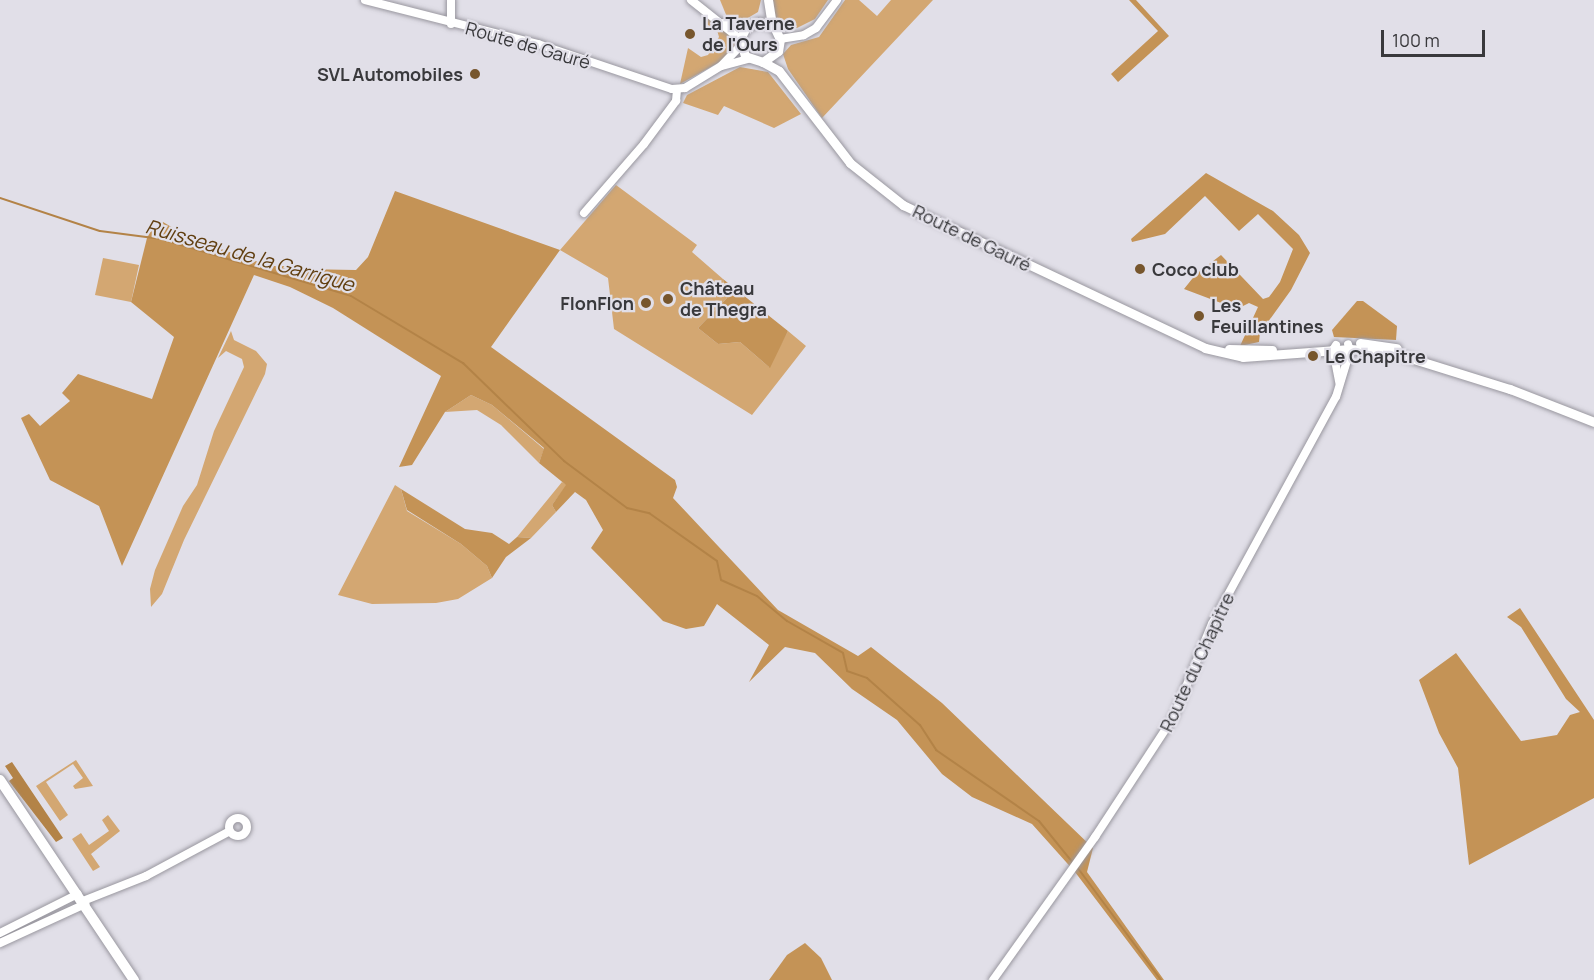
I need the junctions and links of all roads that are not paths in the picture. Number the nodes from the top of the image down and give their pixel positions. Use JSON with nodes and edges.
{"nodes":[{"id":1,"x":365,"y":0,"type":"edge"},
{"id":2,"x":451,"y":0,"type":"edge"},
{"id":3,"x":691,"y":0,"type":"edge"},
{"id":4,"x":768,"y":0,"type":"edge"},
{"id":5,"x":837,"y":0,"type":"edge"},
{"id":6,"x":379,"y":2,"type":"edge"},
{"id":7,"x":722,"y":23,"type":"junction"},
{"id":8,"x":451,"y":24,"type":"junction"},
{"id":9,"x":752,"y":24,"type":"junction"},
{"id":10,"x":774,"y":27,"type":"junction"},
{"id":11,"x":780,"y":39,"type":"junction"},
{"id":12,"x":740,"y":42,"type":"junction"},
{"id":13,"x":778,"y":51,"type":"junction"},
{"id":14,"x":749,"y":59,"type":"junction"},
{"id":15,"x":763,"y":62,"type":"junction"},
{"id":16,"x":721,"y":66,"type":"junction"},
{"id":17,"x":787,"y":81,"type":"junction"},
{"id":18,"x":677,"y":90,"type":"junction"},
{"id":19,"x":584,"y":213,"type":"dead end"},
{"id":20,"x":1349,"y":346,"type":"junction"},
{"id":21,"x":1335,"y":347,"type":"junction"},
{"id":22,"x":1338,"y":389,"type":"junction"},
{"id":23,"x":1594,"y":422,"type":"edge"},
{"id":24,"x":0,"y":780,"type":"edge"},
{"id":25,"x":230,"y":831,"type":"dead end"},
{"id":26,"x":82,"y":900,"type":"junction"},
{"id":27,"x":0,"y":933,"type":"edge"},
{"id":28,"x":0,"y":943,"type":"edge"},
{"id":29,"x":134,"y":980,"type":"edge"},
{"id":30,"x":993,"y":980,"type":"edge"}],
"edges":[{"from":1,"to":6,"type":"street","name":"Route de Gauré"},
{"from":2,"to":8,"type":"street"},
{"from":3,"to":7,"type":"street"},
{"from":4,"to":9,"type":"street"},
{"from":4,"to":10,"type":"street"},
{"from":5,"to":11,"type":"street"},
{"from":6,"to":8,"type":"street","name":"Route de Gauré"},
{"from":7,"to":9,"type":"street"},
{"from":7,"to":12,"type":"street"},
{"from":8,"to":18,"type":"street","name":"Route de Gauré"},
{"from":9,"to":10,"type":"street"},
{"from":9,"to":12,"type":"street"},
{"from":10,"to":11,"type":"street"},
{"from":11,"to":13,"type":"street"},
{"from":12,"to":14,"type":"street"},
{"from":12,"to":16,"type":"street"},
{"from":13,"to":15,"type":"street"},
{"from":13,"to":17,"type":"street","name":"Route de Gauré"},
{"from":14,"to":15,"type":"street"},
{"from":14,"to":16,"type":"street"},
{"from":15,"to":17,"type":"street","name":"Route de Gauré"},
{"from":16,"to":18,"type":"street"},
{"from":17,"to":21,"type":"street","name":"Route de Gauré"},
{"from":18,"to":19,"type":"street"},
{"from":20,"to":21,"type":"street","name":"Route de Gauré"},
{"from":20,"to":22,"type":"street","name":"Route du Chapitre"},
{"from":20,"to":23,"type":"street","name":"Route de Gauré"},
{"from":21,"to":22,"type":"street"},
{"from":22,"to":30,"type":"street","name":"Route du Chapitre"},
{"from":24,"to":26,"type":"main road"},
{"from":25,"to":26,"type":"street"},
{"from":26,"to":27,"type":"street"},
{"from":26,"to":28,"type":"street"},
{"from":26,"to":29,"type":"main road"}]}
